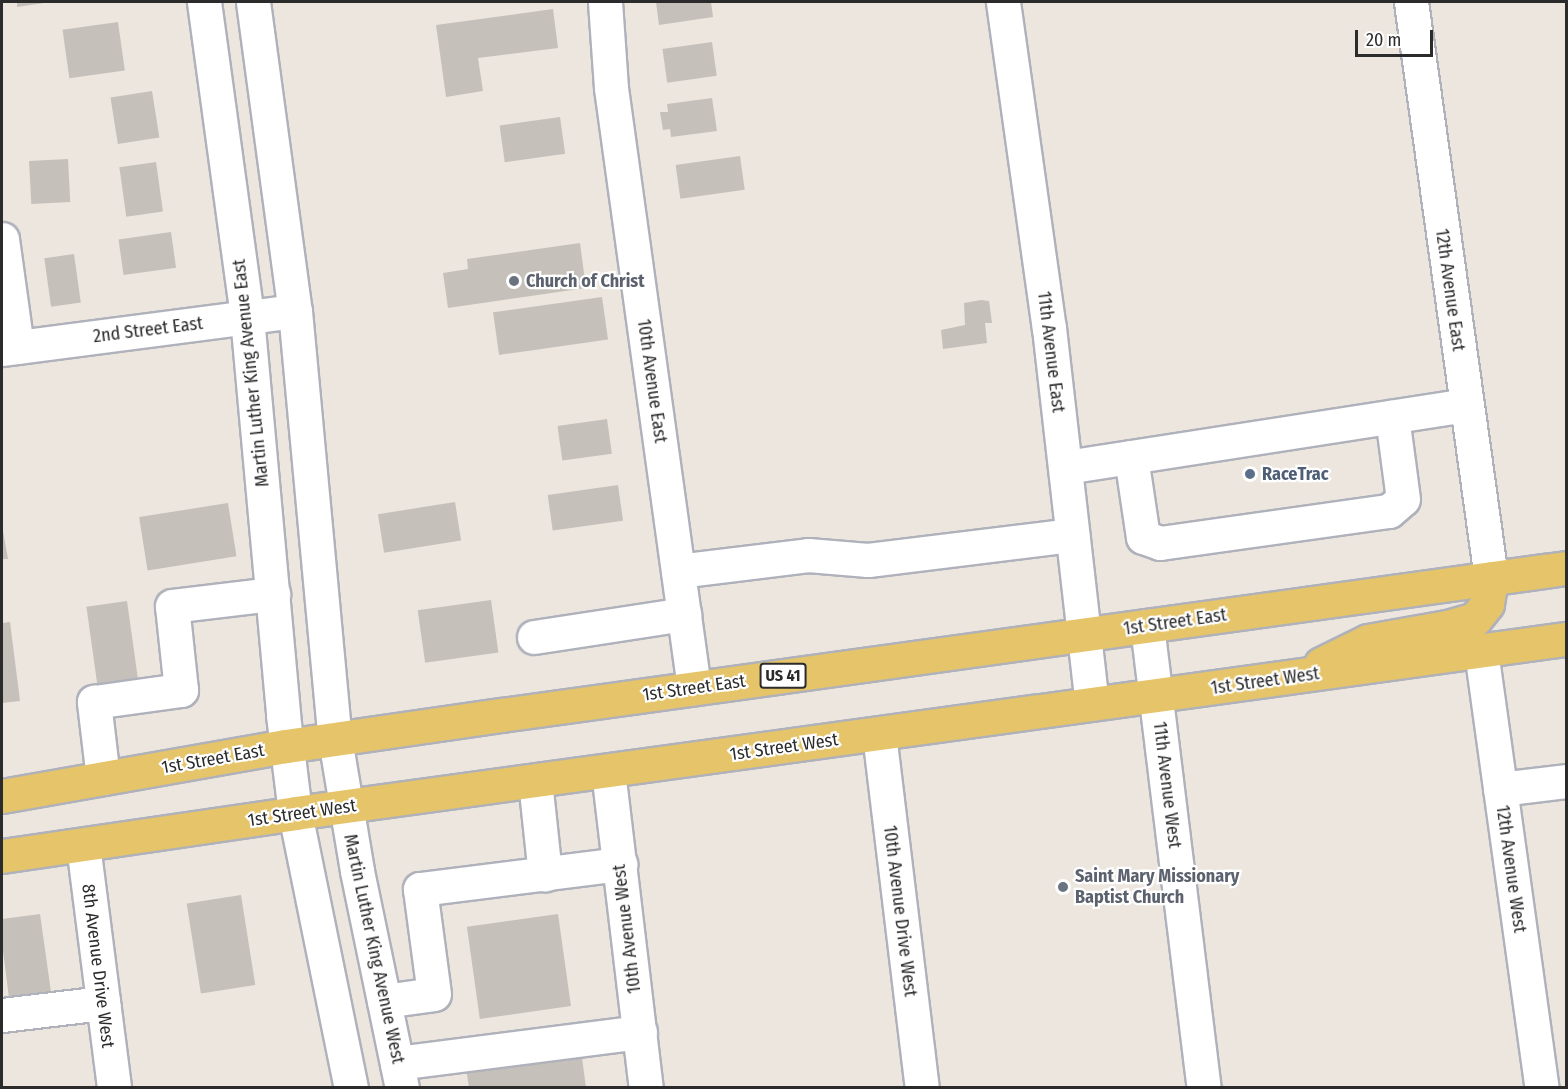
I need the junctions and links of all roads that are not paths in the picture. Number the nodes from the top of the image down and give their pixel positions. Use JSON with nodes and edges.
{"nodes":[{"id":1,"x":204,"y":2,"type":"edge"},
{"id":2,"x":253,"y":2,"type":"edge"},
{"id":3,"x":605,"y":2,"type":"edge"},
{"id":4,"x":1003,"y":2,"type":"edge"},
{"id":5,"x":1411,"y":2,"type":"edge"},
{"id":6,"x":2,"y":239,"type":"edge"},
{"id":7,"x":296,"y":311,"type":"junction"},
{"id":8,"x":247,"y":317,"type":"junction"},
{"id":9,"x":9,"y":348,"type":"edge"},
{"id":10,"x":1466,"y":405,"type":"junction"},
{"id":11,"x":1392,"y":417,"type":"junction"},
{"id":12,"x":1131,"y":457,"type":"junction"},
{"id":13,"x":1066,"y":467,"type":"junction"},
{"id":14,"x":1072,"y":535,"type":"junction"},
{"id":15,"x":1566,"y":568,"type":"edge"},
{"id":16,"x":678,"y":571,"type":"junction"},
{"id":17,"x":1491,"y":578,"type":"junction"},
{"id":18,"x":273,"y":594,"type":"junction"},
{"id":19,"x":684,"y":614,"type":"junction"},
{"id":20,"x":1147,"y":626,"type":"junction"},
{"id":21,"x":1083,"y":634,"type":"junction"},
{"id":22,"x":534,"y":637,"type":"dead end"},
{"id":23,"x":1566,"y":639,"type":"edge"},
{"id":24,"x":1481,"y":651,"type":"junction"},
{"id":25,"x":1295,"y":677,"type":"junction"},
{"id":26,"x":694,"y":688,"type":"junction"},
{"id":27,"x":1155,"y":695,"type":"junction"},
{"id":28,"x":1092,"y":704,"type":"junction"},
{"id":29,"x":879,"y":734,"type":"junction"},
{"id":30,"x":335,"y":739,"type":"junction"},
{"id":31,"x":286,"y":746,"type":"junction"},
{"id":32,"x":608,"y":771,"type":"junction"},
{"id":33,"x":103,"y":778,"type":"junction"},
{"id":34,"x":1566,"y":781,"type":"edge"},
{"id":35,"x":535,"y":782,"type":"junction"},
{"id":36,"x":1500,"y":789,"type":"junction"},
{"id":37,"x":2,"y":796,"type":"edge"},
{"id":38,"x":345,"y":807,"type":"junction"},
{"id":39,"x":295,"y":813,"type":"junction"},
{"id":40,"x":83,"y":845,"type":"junction"},
{"id":41,"x":2,"y":856,"type":"edge"},
{"id":42,"x":620,"y":864,"type":"junction"},
{"id":43,"x":545,"y":874,"type":"junction"},
{"id":44,"x":384,"y":1001,"type":"junction"},
{"id":45,"x":103,"y":1003,"type":"junction"},
{"id":46,"x":2,"y":1015,"type":"edge"},
{"id":47,"x":640,"y":1032,"type":"junction"},
{"id":48,"x":400,"y":1075,"type":"edge"},
{"id":49,"x":114,"y":1088,"type":"edge"},
{"id":50,"x":351,"y":1088,"type":"edge"},
{"id":51,"x":646,"y":1088,"type":"edge"},
{"id":52,"x":922,"y":1088,"type":"edge"},
{"id":53,"x":1204,"y":1088,"type":"edge"},
{"id":54,"x":1542,"y":1088,"type":"edge"}],
"edges":[{"from":1,"to":8,"type":"street","name":"Martin Luther King Avenue East"},
{"from":2,"to":7,"type":"street"},
{"from":3,"to":16,"type":"street","name":"10th Avenue East"},
{"from":4,"to":13,"type":"street","name":"11th Avenue East"},
{"from":5,"to":10,"type":"street","name":"12th Avenue East"},
{"from":6,"to":9,"type":"street"},
{"from":7,"to":8,"type":"street","name":"2nd Street East"},
{"from":7,"to":30,"type":"street"},
{"from":8,"to":9,"type":"street","name":"2nd Street East"},
{"from":8,"to":18,"type":"street","name":"Martin Luther King Avenue East"},
{"from":10,"to":11,"type":"street"},
{"from":10,"to":17,"type":"street","name":"12th Avenue East"},
{"from":11,"to":12,"type":"street"},
{"from":11,"to":12,"type":"street"},
{"from":12,"to":13,"type":"street"},
{"from":13,"to":14,"type":"street","name":"11th Avenue East"},
{"from":14,"to":16,"type":"street"},
{"from":14,"to":21,"type":"street","name":"11th Avenue East"},
{"from":15,"to":17,"type":"main road","name":"1st Street East","number":"US 41"},
{"from":16,"to":19,"type":"street","name":"10th Avenue East"},
{"from":17,"to":20,"type":"main road","name":"1st Street East","number":"US 41"},
{"from":17,"to":25,"type":"main road"},
{"from":18,"to":31,"type":"street","name":"Martin Luther King Avenue East"},
{"from":18,"to":33,"type":"street"},
{"from":19,"to":22,"type":"street"},
{"from":19,"to":26,"type":"street","name":"10th Avenue East"},
{"from":20,"to":21,"type":"main road","name":"1st Street East","number":"US 41"},
{"from":20,"to":27,"type":"street","name":"11th Avenue West"},
{"from":21,"to":26,"type":"main road","name":"1st Street East","number":"US 41"},
{"from":21,"to":28,"type":"street","name":"11th Avenue East"},
{"from":23,"to":24,"type":"main road","name":"1st Street West"},
{"from":24,"to":25,"type":"main road","name":"1st Street West"},
{"from":24,"to":36,"type":"street","name":"12th Avenue West"},
{"from":25,"to":27,"type":"main road","name":"1st Street West"},
{"from":26,"to":30,"type":"main road","name":"1st Street East","number":"US 41"},
{"from":27,"to":28,"type":"main road","name":"1st Street West"},
{"from":27,"to":53,"type":"street","name":"11th Avenue West"},
{"from":28,"to":29,"type":"main road","name":"1st Street West"},
{"from":29,"to":32,"type":"main road","name":"1st Street West"},
{"from":29,"to":52,"type":"street","name":"10th Avenue Drive West"},
{"from":30,"to":31,"type":"main road","name":"1st Street East","number":"US 41"},
{"from":30,"to":38,"type":"street","name":"Martin Luther King Avenue West"},
{"from":31,"to":33,"type":"main road","name":"1st Street East","number":"US 41"},
{"from":31,"to":39,"type":"street"},
{"from":32,"to":35,"type":"main road","name":"1st Street West"},
{"from":32,"to":42,"type":"street","name":"10th Avenue West"},
{"from":33,"to":37,"type":"main road","name":"1st Street East","number":"US 41"},
{"from":34,"to":36,"type":"street"},
{"from":35,"to":38,"type":"main road","name":"1st Street West"},
{"from":35,"to":43,"type":"street"},
{"from":36,"to":54,"type":"street","name":"12th Avenue West"},
{"from":38,"to":39,"type":"main road","name":"1st Street West"},
{"from":38,"to":44,"type":"street","name":"Martin Luther King Avenue West"},
{"from":39,"to":40,"type":"main road","name":"1st Street West"},
{"from":39,"to":50,"type":"street"},
{"from":40,"to":41,"type":"main road","name":"1st Street West"},
{"from":40,"to":45,"type":"street","name":"8th Avenue Drive West"},
{"from":42,"to":43,"type":"street"},
{"from":42,"to":47,"type":"street","name":"10th Avenue West"},
{"from":43,"to":44,"type":"street"},
{"from":44,"to":48,"type":"street","name":"Martin Luther King Avenue West"},
{"from":45,"to":46,"type":"street"},
{"from":45,"to":49,"type":"street","name":"8th Avenue Drive West"},
{"from":47,"to":48,"type":"street"},
{"from":47,"to":51,"type":"street","name":"10th Avenue West"}]}
